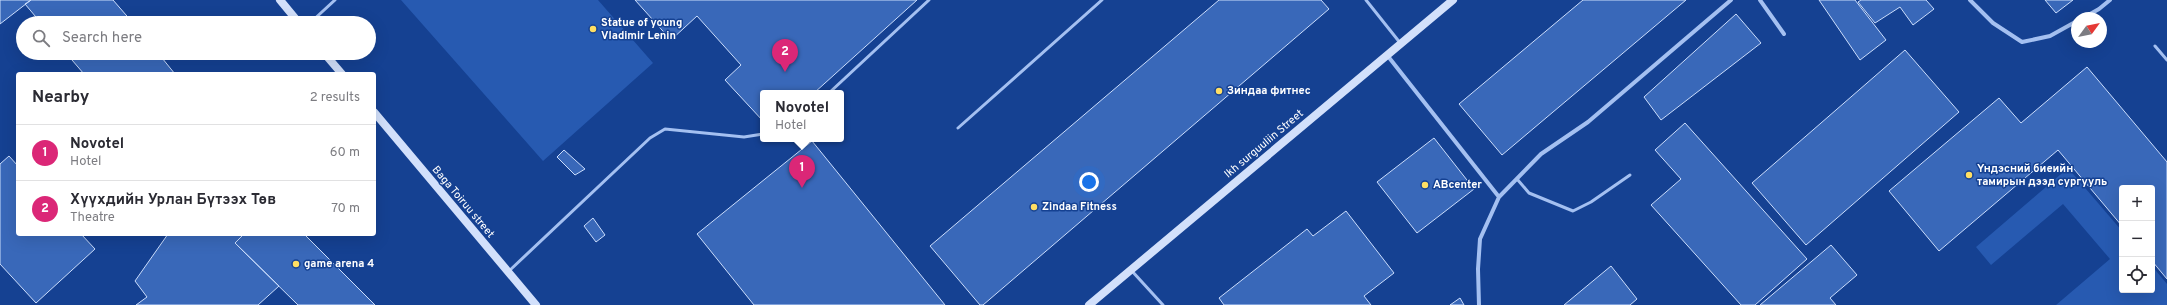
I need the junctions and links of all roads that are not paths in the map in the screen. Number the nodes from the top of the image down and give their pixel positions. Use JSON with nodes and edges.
{"nodes":[{"id":1,"x":280,"y":0,"type":"edge"},
{"id":2,"x":335,"y":0,"type":"edge"},
{"id":3,"x":929,"y":0,"type":"edge"},
{"id":4,"x":1102,"y":0,"type":"edge"},
{"id":5,"x":1366,"y":0,"type":"edge"},
{"id":6,"x":1453,"y":0,"type":"edge"},
{"id":7,"x":1731,"y":0,"type":"edge"},
{"id":8,"x":1760,"y":0,"type":"edge"},
{"id":9,"x":1970,"y":0,"type":"edge"},
{"id":10,"x":2110,"y":0,"type":"edge"},
{"id":11,"x":2094,"y":12,"type":"edge"},
{"id":12,"x":293,"y":16,"type":"edge"},
{"id":13,"x":318,"y":16,"type":"edge"},
{"id":14,"x":2071,"y":24,"type":"edge"},
{"id":15,"x":1784,"y":34,"type":"dead end"},
{"id":16,"x":1401,"y":44,"type":"junction"},
{"id":17,"x":2155,"y":46,"type":"dead end"},
{"id":18,"x":1387,"y":55,"type":"junction"},
{"id":19,"x":330,"y":60,"type":"edge"},
{"id":20,"x":2167,"y":60,"type":"edge"},
{"id":21,"x":340,"y":72,"type":"edge"},
{"id":22,"x":832,"y":90,"type":"edge"},
{"id":23,"x":376,"y":114,"type":"edge"},
{"id":24,"x":958,"y":128,"type":"dead end"},
{"id":25,"x":760,"y":134,"type":"edge"},
{"id":26,"x":1630,"y":175,"type":"dead end"},
{"id":27,"x":1517,"y":179,"type":"junction"},
{"id":28,"x":1499,"y":197,"type":"junction"},
{"id":29,"x":1130,"y":270,"type":"junction"},
{"id":30,"x":508,"y":272,"type":"junction"},
{"id":31,"x":536,"y":305,"type":"edge"},
{"id":32,"x":1089,"y":305,"type":"edge"},
{"id":33,"x":1163,"y":305,"type":"edge"},
{"id":34,"x":1479,"y":305,"type":"edge"}],
"edges":[{"from":1,"to":12,"type":"main road"},
{"from":2,"to":13,"type":"lane"},
{"from":3,"to":22,"type":"lane"},
{"from":4,"to":24,"type":"lane"},
{"from":5,"to":16,"type":"lane"},
{"from":6,"to":16,"type":"main road","name":"Ikh surguuliin Street"},
{"from":7,"to":27,"type":"street"},
{"from":8,"to":15,"type":"street"},
{"from":9,"to":14,"type":"street"},
{"from":10,"to":11,"type":"street"},
{"from":16,"to":18,"type":"main road","name":"Ikh surguuliin Street"},
{"from":17,"to":20,"type":"lane"},
{"from":18,"to":28,"type":"street"},
{"from":18,"to":29,"type":"main road","name":"Ikh surguuliin Street"},
{"from":19,"to":21,"type":"main road"},
{"from":23,"to":30,"type":"main road","name":"Baga Toiruu street"},
{"from":25,"to":30,"type":"lane"},
{"from":26,"to":27,"type":"lane"},
{"from":27,"to":28,"type":"street"},
{"from":28,"to":34,"type":"street"},
{"from":29,"to":32,"type":"main road","name":"Ikh surguuliin Street"},
{"from":29,"to":33,"type":"lane"},
{"from":30,"to":31,"type":"main road","name":"Baga Toiruu street"}]}
